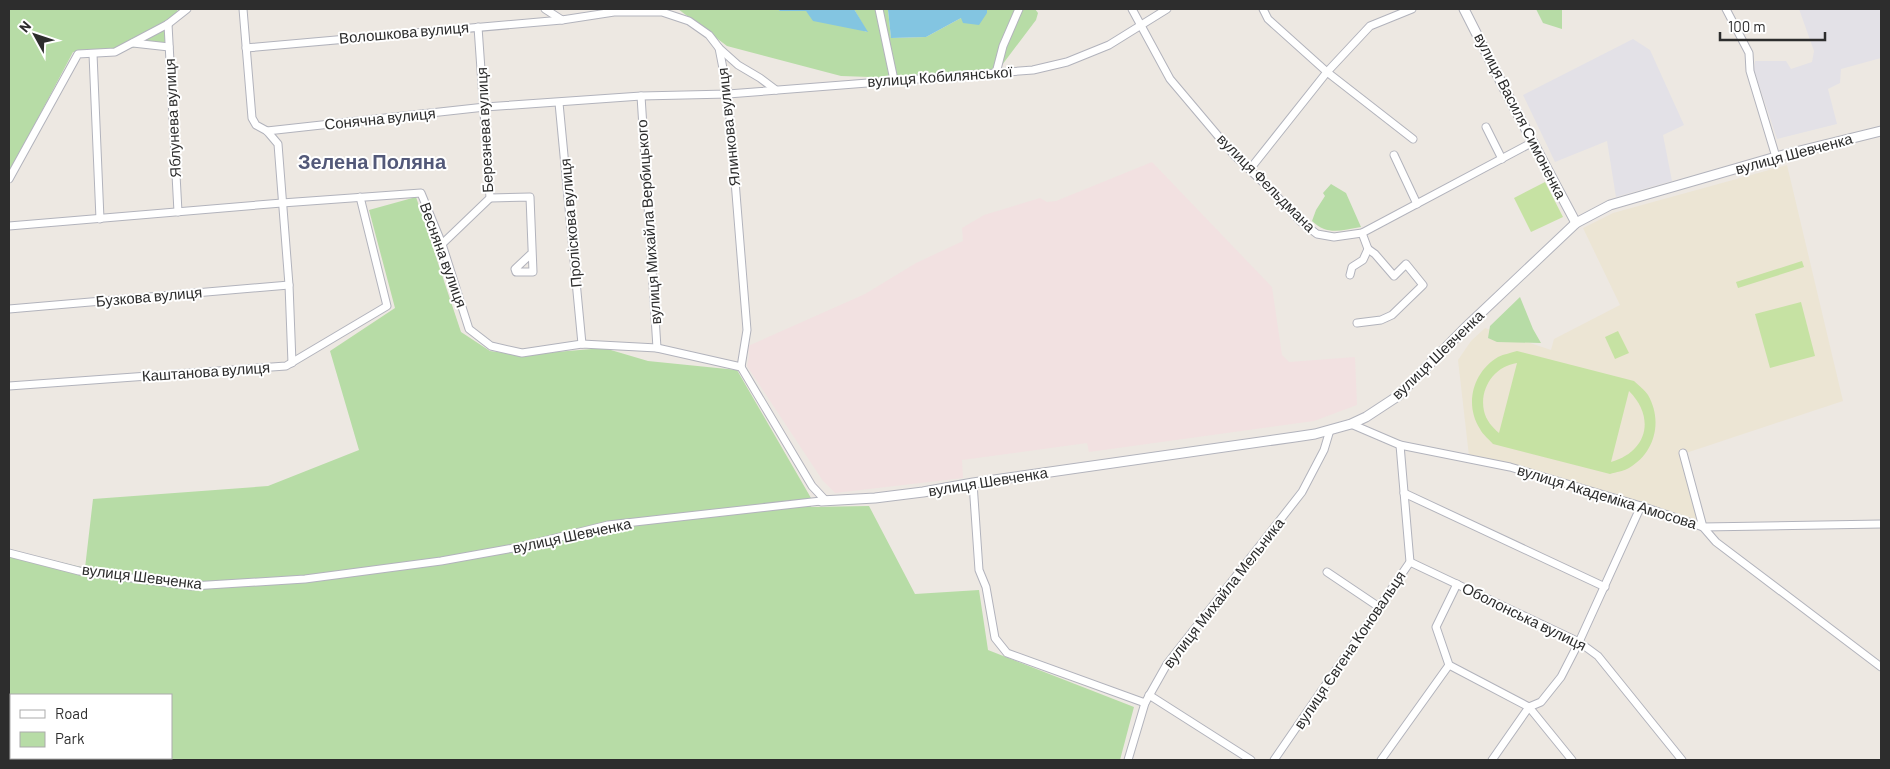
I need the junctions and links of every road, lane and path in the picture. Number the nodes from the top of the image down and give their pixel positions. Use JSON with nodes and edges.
{"nodes":[{"id":1,"x":188,"y":9,"type":"edge"},
{"id":2,"x":243,"y":9,"type":"edge"},
{"id":3,"x":545,"y":9,"type":"edge"},
{"id":4,"x":879,"y":9,"type":"edge"},
{"id":5,"x":1019,"y":9,"type":"edge"},
{"id":6,"x":1132,"y":9,"type":"edge"},
{"id":7,"x":1167,"y":9,"type":"edge"},
{"id":8,"x":1263,"y":9,"type":"edge"},
{"id":9,"x":1412,"y":9,"type":"edge"},
{"id":10,"x":1464,"y":9,"type":"edge"},
{"id":11,"x":1726,"y":9,"type":"edge"},
{"id":12,"x":562,"y":20,"type":"junction"},
{"id":13,"x":168,"y":24,"type":"junction"},
{"id":14,"x":1141,"y":24,"type":"junction"},
{"id":15,"x":478,"y":27,"type":"junction"},
{"id":16,"x":133,"y":43,"type":"junction"},
{"id":17,"x":169,"y":46,"type":"junction"},
{"id":18,"x":246,"y":48,"type":"junction"},
{"id":19,"x":719,"y":48,"type":"junction"},
{"id":20,"x":93,"y":54,"type":"junction"},
{"id":21,"x":1327,"y":72,"type":"junction"},
{"id":22,"x":996,"y":73,"type":"junction"},
{"id":23,"x":894,"y":80,"type":"junction"},
{"id":24,"x":776,"y":90,"type":"junction"},
{"id":25,"x":728,"y":94,"type":"junction"},
{"id":26,"x":641,"y":96,"type":"junction"},
{"id":27,"x":559,"y":103,"type":"junction"},
{"id":28,"x":485,"y":107,"type":"junction"},
{"id":29,"x":1486,"y":127,"type":"dead end"},
{"id":30,"x":267,"y":131,"type":"junction"},
{"id":31,"x":1881,"y":131,"type":"edge"},
{"id":32,"x":1413,"y":139,"type":"dead end"},
{"id":33,"x":1533,"y":142,"type":"junction"},
{"id":34,"x":1394,"y":155,"type":"dead end"},
{"id":35,"x":1776,"y":157,"type":"junction"},
{"id":36,"x":1502,"y":158,"type":"junction"},
{"id":37,"x":1250,"y":169,"type":"junction"},
{"id":38,"x":9,"y":179,"type":"edge"},
{"id":39,"x":360,"y":197,"type":"junction"},
{"id":40,"x":490,"y":198,"type":"junction"},
{"id":41,"x":282,"y":203,"type":"junction"},
{"id":42,"x":1417,"y":204,"type":"junction"},
{"id":43,"x":178,"y":212,"type":"junction"},
{"id":44,"x":100,"y":219,"type":"junction"},
{"id":45,"x":1576,"y":223,"type":"junction"},
{"id":46,"x":9,"y":226,"type":"edge"},
{"id":47,"x":1362,"y":233,"type":"junction"},
{"id":48,"x":442,"y":244,"type":"junction"},
{"id":49,"x":1368,"y":249,"type":"junction"},
{"id":50,"x":532,"y":253,"type":"dead end"},
{"id":51,"x":1350,"y":275,"type":"dead end"},
{"id":52,"x":289,"y":285,"type":"junction"},
{"id":53,"x":9,"y":309,"type":"edge"},
{"id":54,"x":1357,"y":323,"type":"dead end"},
{"id":55,"x":582,"y":344,"type":"junction"},
{"id":56,"x":657,"y":348,"type":"junction"},
{"id":57,"x":292,"y":362,"type":"junction"},
{"id":58,"x":740,"y":367,"type":"junction"},
{"id":59,"x":9,"y":386,"type":"edge"},
{"id":60,"x":1351,"y":424,"type":"junction"},
{"id":61,"x":1330,"y":430,"type":"junction"},
{"id":62,"x":1400,"y":445,"type":"junction"},
{"id":63,"x":1683,"y":453,"type":"dead end"},
{"id":64,"x":974,"y":483,"type":"junction"},
{"id":65,"x":1404,"y":493,"type":"junction"},
{"id":66,"x":823,"y":501,"type":"junction"},
{"id":67,"x":1641,"y":506,"type":"junction"},
{"id":68,"x":1881,"y":524,"type":"edge"},
{"id":69,"x":1703,"y":527,"type":"junction"},
{"id":70,"x":9,"y":554,"type":"edge"},
{"id":71,"x":1410,"y":562,"type":"junction"},
{"id":72,"x":1327,"y":572,"type":"dead end"},
{"id":73,"x":1457,"y":584,"type":"junction"},
{"id":74,"x":1605,"y":587,"type":"junction"},
{"id":75,"x":1379,"y":607,"type":"junction"},
{"id":76,"x":1579,"y":642,"type":"junction"},
{"id":77,"x":1449,"y":664,"type":"junction"},
{"id":78,"x":1881,"y":667,"type":"edge"},
{"id":79,"x":1149,"y":695,"type":"junction"},
{"id":80,"x":1145,"y":703,"type":"junction"},
{"id":81,"x":1529,"y":707,"type":"junction"},
{"id":82,"x":1128,"y":760,"type":"edge"},
{"id":83,"x":1251,"y":760,"type":"edge"},
{"id":84,"x":1274,"y":760,"type":"edge"},
{"id":85,"x":1381,"y":760,"type":"edge"},
{"id":86,"x":1492,"y":760,"type":"edge"},
{"id":87,"x":1572,"y":760,"type":"edge"},
{"id":88,"x":1682,"y":760,"type":"edge"}],
"edges":[{"from":1,"to":13,"type":"street"},
{"from":2,"to":18,"type":"street"},
{"from":3,"to":12,"type":"street"},
{"from":4,"to":23,"type":"street"},
{"from":5,"to":22,"type":"street"},
{"from":6,"to":14,"type":"street","name":"вулиця Фельдмана"},
{"from":7,"to":14,"type":"street","name":"вулиця Кобилянської"},
{"from":8,"to":21,"type":"street"},
{"from":9,"to":21,"type":"street"},
{"from":10,"to":33,"type":"street","name":"вулиця Василя Симоненка"},
{"from":11,"to":35,"type":"street"},
{"from":12,"to":15,"type":"street","name":"Волошкова вулиця"},
{"from":12,"to":19,"type":"street","name":"Ялинкова вулиця"},
{"from":13,"to":16,"type":"street"},
{"from":13,"to":17,"type":"street","name":"Яблунева вулиця"},
{"from":14,"to":22,"type":"street","name":"вулиця Кобилянської"},
{"from":14,"to":37,"type":"street","name":"вулиця Фельдмана"},
{"from":15,"to":18,"type":"street","name":"Волошкова вулиця"},
{"from":15,"to":28,"type":"street","name":"Березнева вулиця"},
{"from":16,"to":17,"type":"street"},
{"from":16,"to":20,"type":"street"},
{"from":17,"to":43,"type":"street","name":"Яблунева вулиця"},
{"from":18,"to":30,"type":"street"},
{"from":19,"to":24,"type":"street"},
{"from":19,"to":25,"type":"street","name":"Ялинкова вулиця"},
{"from":20,"to":38,"type":"street"},
{"from":20,"to":44,"type":"street"},
{"from":21,"to":32,"type":"street"},
{"from":21,"to":37,"type":"street"},
{"from":22,"to":23,"type":"street","name":"вулиця Кобилянської"},
{"from":23,"to":24,"type":"street","name":"вулиця Кобилянської"},
{"from":24,"to":25,"type":"street","name":"вулиця Кобилянської"},
{"from":25,"to":26,"type":"street","name":"Сонячна вулиця"},
{"from":25,"to":58,"type":"street","name":"Ялинкова вулиця"},
{"from":26,"to":27,"type":"street","name":"Сонячна вулиця"},
{"from":26,"to":56,"type":"street","name":"вулиця Михайла Вербицького"},
{"from":27,"to":28,"type":"street","name":"Сонячна вулиця"},
{"from":27,"to":55,"type":"street","name":"Проліскова вулиця"},
{"from":28,"to":30,"type":"street","name":"Сонячна вулиця"},
{"from":28,"to":40,"type":"street","name":"Березнева вулиця"},
{"from":29,"to":36,"type":"street"},
{"from":30,"to":41,"type":"street"},
{"from":31,"to":35,"type":"street","name":"вулиця Шевченка"},
{"from":33,"to":36,"type":"street","name":"вулиця Фельдмана"},
{"from":33,"to":45,"type":"street","name":"вулиця Василя Симоненка"},
{"from":34,"to":42,"type":"street"},
{"from":35,"to":45,"type":"street","name":"вулиця Шевченка"},
{"from":36,"to":42,"type":"street","name":"вулиця Фельдмана"},
{"from":37,"to":47,"type":"street","name":"вулиця Фельдмана"},
{"from":39,"to":41,"type":"street","name":"Весняна вулиця"},
{"from":39,"to":48,"type":"street","name":"Весняна вулиця"},
{"from":39,"to":57,"type":"street","name":"Каштанова вулиця"},
{"from":40,"to":48,"type":"street","name":"Березнева вулиця"},
{"from":40,"to":50,"type":"street"},
{"from":41,"to":43,"type":"street","name":"Весняна вулиця"},
{"from":41,"to":52,"type":"street"},
{"from":42,"to":47,"type":"street","name":"вулиця Фельдмана"},
{"from":43,"to":44,"type":"street","name":"Весняна вулиця"},
{"from":44,"to":46,"type":"street","name":"Весняна вулиця"},
{"from":45,"to":60,"type":"street","name":"вулиця Шевченка"},
{"from":47,"to":49,"type":"street"},
{"from":48,"to":55,"type":"street","name":"Весняна вулиця"},
{"from":49,"to":51,"type":"street"},
{"from":49,"to":54,"type":"street"},
{"from":52,"to":53,"type":"street","name":"Бузкова вулиця"},
{"from":52,"to":57,"type":"street"},
{"from":55,"to":56,"type":"street","name":"Весняна вулиця"},
{"from":56,"to":58,"type":"street","name":"Весняна вулиця"},
{"from":57,"to":59,"type":"street","name":"Каштанова вулиця"},
{"from":58,"to":66,"type":"street"},
{"from":60,"to":61,"type":"street","name":"вулиця Шевченка"},
{"from":60,"to":62,"type":"street","name":"вулиця Академіка Амосова"},
{"from":61,"to":64,"type":"street","name":"вулиця Шевченка"},
{"from":61,"to":79,"type":"street","name":"вулиця Михайла Мельника"},
{"from":62,"to":65,"type":"street","name":"вулиця Євгена Коновальця"},
{"from":62,"to":67,"type":"street","name":"вулиця Академіка Амосова"},
{"from":63,"to":69,"type":"street"},
{"from":64,"to":66,"type":"street","name":"вулиця Шевченка"},
{"from":64,"to":80,"type":"street"},
{"from":65,"to":71,"type":"street","name":"вулиця Євгена Коновальця"},
{"from":65,"to":74,"type":"street"},
{"from":66,"to":70,"type":"street","name":"вулиця Шевченка"},
{"from":67,"to":69,"type":"street","name":"вулиця Академіка Амосова"},
{"from":67,"to":74,"type":"street"},
{"from":68,"to":69,"type":"street"},
{"from":69,"to":78,"type":"street","name":"вулиця Академіка Амосова"},
{"from":71,"to":73,"type":"street","name":"Оболонська вулиця"},
{"from":71,"to":75,"type":"street","name":"вулиця Євгена Коновальця"},
{"from":72,"to":75,"type":"street"},
{"from":73,"to":76,"type":"street","name":"Оболонська вулиця"},
{"from":73,"to":77,"type":"street"},
{"from":74,"to":76,"type":"street"},
{"from":75,"to":84,"type":"street","name":"вулиця Євгена Коновальця"},
{"from":76,"to":81,"type":"street"},
{"from":76,"to":88,"type":"street","name":"Оболонська вулиця"},
{"from":77,"to":81,"type":"street"},
{"from":77,"to":85,"type":"street"},
{"from":79,"to":80,"type":"street","name":"вулиця Михайла Мельника"},
{"from":79,"to":83,"type":"street"},
{"from":80,"to":82,"type":"street","name":"вулиця Михайла Мельника"},
{"from":81,"to":86,"type":"street"},
{"from":81,"to":87,"type":"street"}]}
